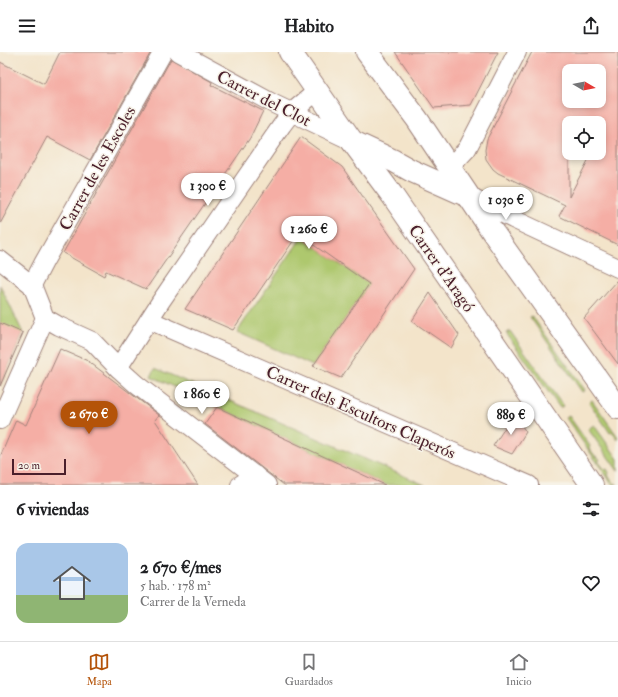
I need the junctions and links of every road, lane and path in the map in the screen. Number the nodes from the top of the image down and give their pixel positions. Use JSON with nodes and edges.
{"nodes":[{"id":1,"x":163,"y":52,"type":"edge"},
{"id":2,"x":178,"y":52,"type":"edge"},
{"id":3,"x":290,"y":52,"type":"edge"},
{"id":4,"x":367,"y":52,"type":"edge"},
{"id":5,"x":517,"y":52,"type":"edge"},
{"id":6,"x":317,"y":91,"type":"junction"},
{"id":7,"x":291,"y":112,"type":"junction"},
{"id":8,"x":352,"y":141,"type":"junction"},
{"id":9,"x":449,"y":168,"type":"junction"},
{"id":10,"x":468,"y":196,"type":"junction"},
{"id":11,"x":0,"y":260,"type":"edge"},
{"id":12,"x":618,"y":268,"type":"edge"},
{"id":13,"x":32,"y":285,"type":"junction"},
{"id":14,"x":45,"y":318,"type":"junction"},
{"id":15,"x":149,"y":320,"type":"junction"},
{"id":16,"x":118,"y":368,"type":"junction"},
{"id":17,"x":618,"y":408,"type":"edge"},
{"id":18,"x":0,"y":420,"type":"edge"},
{"id":19,"x":254,"y":482,"type":"edge"},
{"id":20,"x":529,"y":485,"type":"edge"},
{"id":21,"x":592,"y":485,"type":"edge"}],
"edges":[{"from":1,"to":13,"type":"street","name":"Carrer de les Escoles"},
{"from":2,"to":7,"type":"street","name":"Carrer del Clot"},
{"from":3,"to":6,"type":"street","name":"Carrer d'Aragó"},
{"from":4,"to":9,"type":"street"},
{"from":5,"to":9,"type":"street"},
{"from":6,"to":7,"type":"street"},
{"from":6,"to":8,"type":"street","name":"Carrer d'Aragó"},
{"from":7,"to":8,"type":"street","name":"Carrer del Clot"},
{"from":7,"to":15,"type":"street"},
{"from":8,"to":10,"type":"street"},
{"from":8,"to":21,"type":"street","name":"Carrer d'Aragó"},
{"from":9,"to":10,"type":"street"},
{"from":10,"to":12,"type":"street"},
{"from":10,"to":17,"type":"street"},
{"from":11,"to":13,"type":"street"},
{"from":13,"to":14,"type":"street"},
{"from":14,"to":16,"type":"street"},
{"from":14,"to":18,"type":"street"},
{"from":15,"to":16,"type":"street"},
{"from":15,"to":20,"type":"street","name":"Carrer dels Escultors Claperós"},
{"from":16,"to":19,"type":"street"}]}
